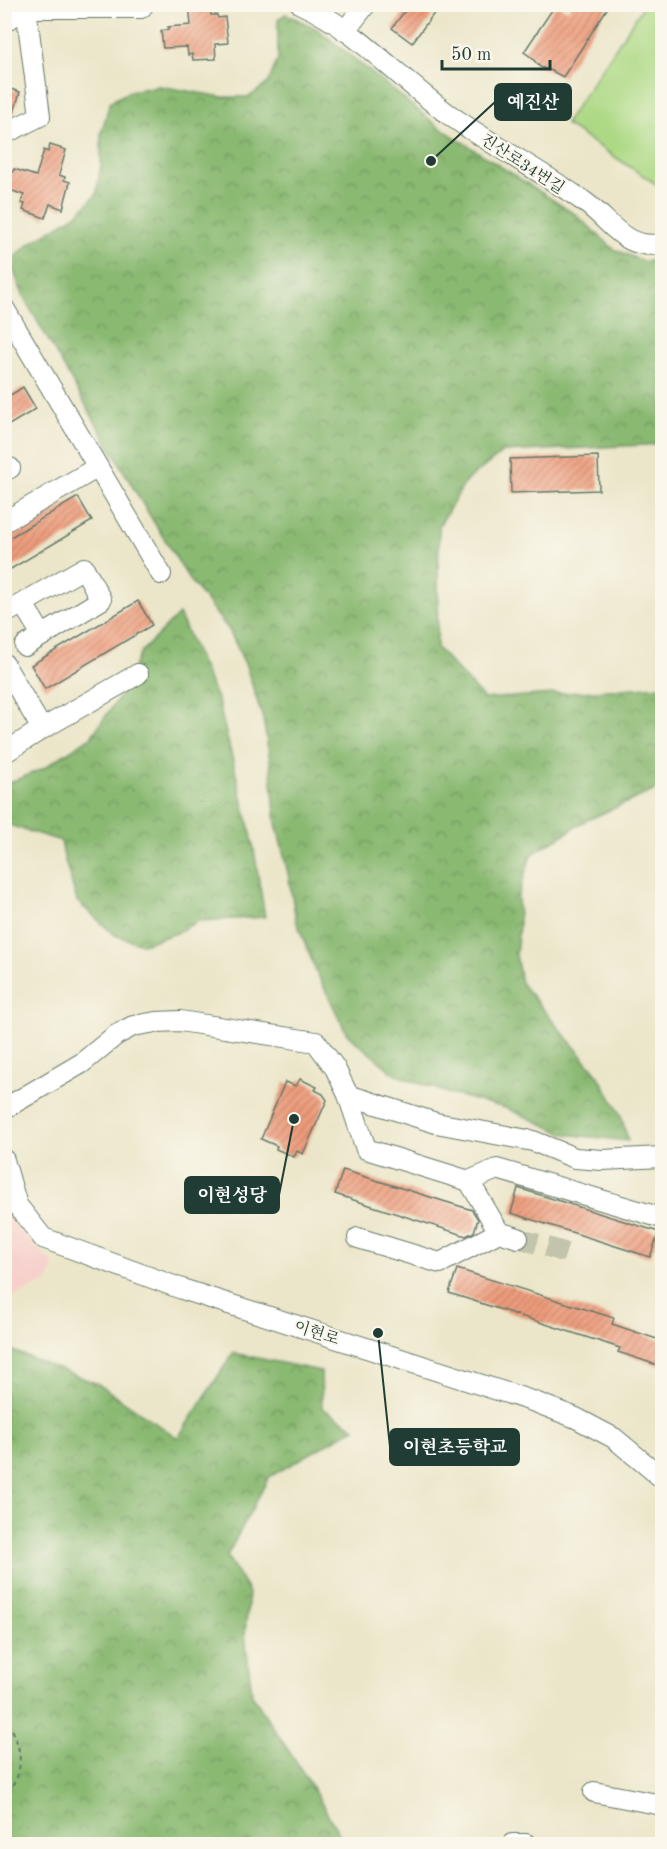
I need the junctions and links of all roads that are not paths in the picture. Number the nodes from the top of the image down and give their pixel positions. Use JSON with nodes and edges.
{"nodes":[{"id":1,"x":144,"y":4,"type":"edge"},
{"id":2,"x":301,"y":4,"type":"edge"},
{"id":3,"x":366,"y":4,"type":"edge"},
{"id":4,"x":26,"y":8,"type":"junction"},
{"id":5,"x":4,"y":22,"type":"edge"},
{"id":6,"x":345,"y":31,"type":"junction"},
{"id":7,"x":4,"y":134,"type":"edge"},
{"id":8,"x":663,"y":244,"type":"edge"},
{"id":9,"x":4,"y":308,"type":"edge"},
{"id":10,"x":98,"y":467,"type":"junction"},
{"id":11,"x":4,"y":522,"type":"edge"},
{"id":12,"x":161,"y":574,"type":"dead end"},
{"id":13,"x":23,"y":604,"type":"junction"},
{"id":14,"x":4,"y":614,"type":"edge"},
{"id":15,"x":4,"y":664,"type":"edge"},
{"id":16,"x":138,"y":674,"type":"dead end"},
{"id":17,"x":42,"y":729,"type":"junction"},
{"id":18,"x":4,"y":753,"type":"edge"},
{"id":19,"x":348,"y":1095,"type":"junction"},
{"id":20,"x":4,"y":1109,"type":"edge"},
{"id":21,"x":663,"y":1157,"type":"edge"},
{"id":22,"x":4,"y":1160,"type":"edge"},
{"id":23,"x":469,"y":1181,"type":"junction"},
{"id":24,"x":663,"y":1218,"type":"edge"},
{"id":25,"x":499,"y":1232,"type":"junction"},
{"id":26,"x":358,"y":1238,"type":"dead end"},
{"id":27,"x":518,"y":1238,"type":"tunnel mouth"},
{"id":28,"x":663,"y":1478,"type":"edge"},
{"id":29,"x":594,"y":1792,"type":"dead end"},
{"id":30,"x":663,"y":1804,"type":"edge"},
{"id":31,"x":512,"y":1845,"type":"edge"},
{"id":32,"x":526,"y":1845,"type":"edge"}],
"edges":[{"from":1,"to":4,"type":"street"},
{"from":2,"to":6,"type":"street","name":"진산로34번길"},
{"from":3,"to":6,"type":"street"},
{"from":4,"to":5,"type":"street"},
{"from":4,"to":7,"type":"street"},
{"from":6,"to":8,"type":"street","name":"진산로34번길"},
{"from":9,"to":10,"type":"street"},
{"from":10,"to":11,"type":"street"},
{"from":10,"to":12,"type":"street"},
{"from":13,"to":13,"type":"street"},
{"from":13,"to":14,"type":"street"},
{"from":15,"to":17,"type":"street"},
{"from":16,"to":17,"type":"street"},
{"from":17,"to":18,"type":"street"},
{"from":19,"to":20,"type":"street"},
{"from":19,"to":21,"type":"street"},
{"from":19,"to":23,"type":"street"},
{"from":22,"to":28,"type":"street","name":"이현로"},
{"from":23,"to":24,"type":"street"},
{"from":23,"to":25,"type":"street"},
{"from":25,"to":26,"type":"street"},
{"from":25,"to":27,"type":"street"},
{"from":29,"to":30,"type":"street"},
{"from":31,"to":32,"type":"street"}]}
